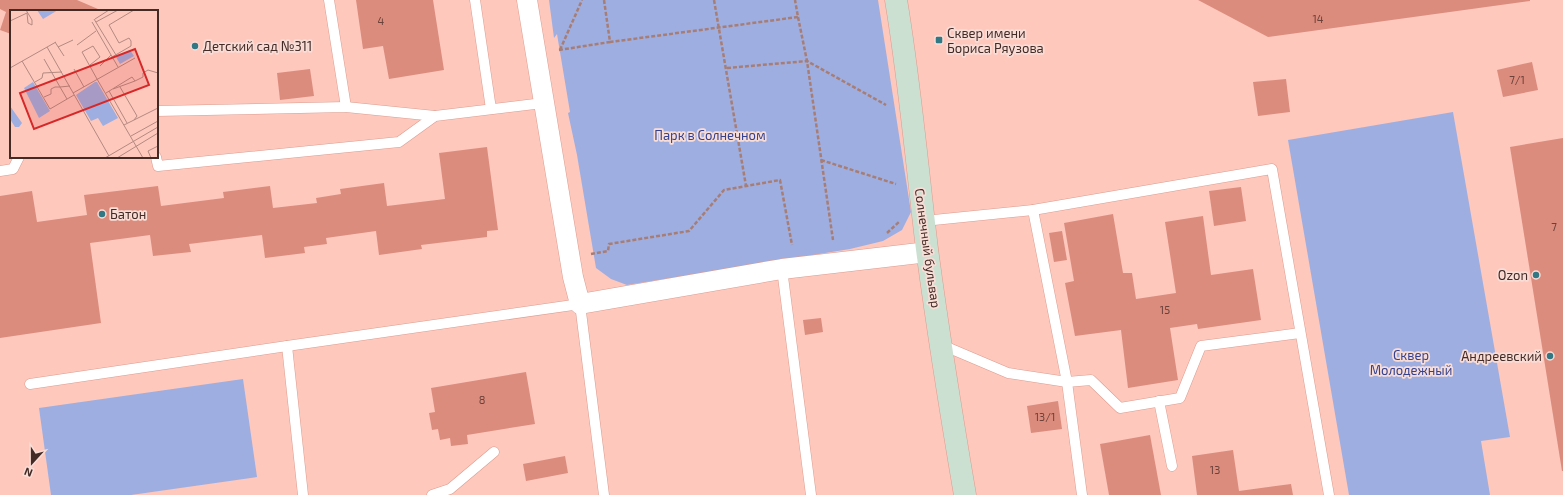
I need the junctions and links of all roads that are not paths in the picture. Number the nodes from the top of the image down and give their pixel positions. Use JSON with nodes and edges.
{"nodes":[{"id":1,"x":329,"y":0,"type":"edge"},
{"id":2,"x":475,"y":0,"type":"edge"},
{"id":3,"x":527,"y":0,"type":"edge"},
{"id":4,"x":896,"y":0,"type":"edge"},
{"id":5,"x":543,"y":103,"type":"junction"},
{"id":6,"x":346,"y":107,"type":"junction"},
{"id":7,"x":491,"y":108,"type":"junction"},
{"id":8,"x":158,"y":112,"type":"edge"},
{"id":9,"x":435,"y":116,"type":"junction"},
{"id":10,"x":18,"y":158,"type":"edge"},
{"id":11,"x":156,"y":158,"type":"edge"},
{"id":12,"x":0,"y":171,"type":"edge"},
{"id":13,"x":1033,"y":210,"type":"junction"},
{"id":14,"x":914,"y":218,"type":"junction"},
{"id":15,"x":928,"y":252,"type":"junction"},
{"id":16,"x":782,"y":269,"type":"junction"},
{"id":17,"x":580,"y":304,"type":"junction"},
{"id":18,"x":1300,"y":333,"type":"junction"},
{"id":19,"x":942,"y":345,"type":"junction"},
{"id":20,"x":287,"y":346,"type":"junction"},
{"id":21,"x":1066,"y":382,"type":"junction"},
{"id":22,"x":30,"y":384,"type":"dead end"},
{"id":23,"x":1159,"y":401,"type":"junction"},
{"id":24,"x":494,"y":452,"type":"dead end"},
{"id":25,"x":1172,"y":466,"type":"dead end"},
{"id":26,"x":304,"y":495,"type":"edge"},
{"id":27,"x":432,"y":495,"type":"edge"},
{"id":28,"x":604,"y":495,"type":"edge"},
{"id":29,"x":811,"y":495,"type":"edge"},
{"id":30,"x":965,"y":495,"type":"edge"},
{"id":31,"x":1082,"y":495,"type":"edge"},
{"id":32,"x":1329,"y":495,"type":"edge"}],
"edges":[{"from":1,"to":6,"type":"lane"},
{"from":2,"to":7,"type":"lane"},
{"from":3,"to":5,"type":"street"},
{"from":4,"to":14,"type":"street","name":"Солнечный бульвар"},
{"from":5,"to":7,"type":"lane"},
{"from":5,"to":17,"type":"street"},
{"from":6,"to":8,"type":"lane"},
{"from":6,"to":9,"type":"lane"},
{"from":7,"to":9,"type":"lane"},
{"from":9,"to":11,"type":"lane"},
{"from":10,"to":12,"type":"lane"},
{"from":13,"to":14,"type":"lane"},
{"from":13,"to":18,"type":"lane"},
{"from":13,"to":21,"type":"lane"},
{"from":14,"to":15,"type":"street","name":"Солнечный бульвар"},
{"from":15,"to":16,"type":"street"},
{"from":15,"to":19,"type":"street","name":"Солнечный бульвар"},
{"from":16,"to":17,"type":"street"},
{"from":16,"to":29,"type":"lane"},
{"from":17,"to":20,"type":"lane"},
{"from":17,"to":28,"type":"lane"},
{"from":18,"to":23,"type":"lane"},
{"from":18,"to":32,"type":"lane"},
{"from":19,"to":21,"type":"lane"},
{"from":19,"to":30,"type":"street","name":"Солнечный бульвар"},
{"from":20,"to":22,"type":"lane"},
{"from":20,"to":26,"type":"lane"},
{"from":21,"to":23,"type":"lane"},
{"from":21,"to":31,"type":"lane"},
{"from":23,"to":25,"type":"lane"},
{"from":24,"to":27,"type":"lane"}]}
